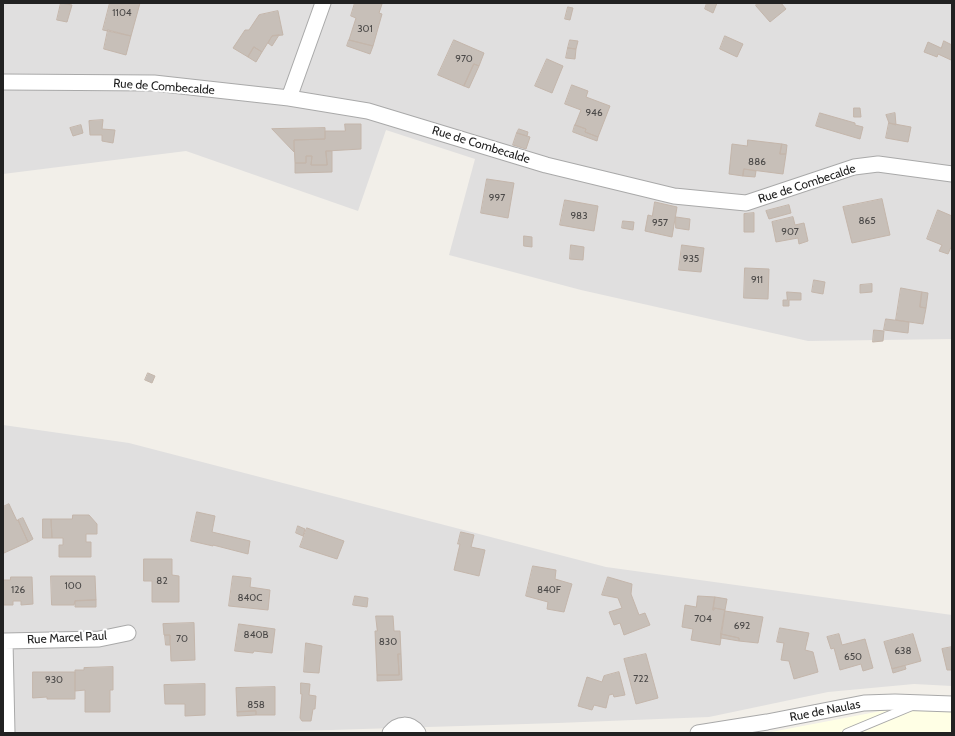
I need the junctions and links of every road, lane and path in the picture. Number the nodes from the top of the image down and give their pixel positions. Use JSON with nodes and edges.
{"nodes":[{"id":1,"x":323,"y":3,"type":"edge"},
{"id":2,"x":3,"y":82,"type":"edge"},
{"id":3,"x":289,"y":98,"type":"junction"},
{"id":4,"x":952,"y":174,"type":"edge"},
{"id":5,"x":128,"y":633,"type":"dead end"},
{"id":6,"x":4,"y":641,"type":"edge"},
{"id":7,"x":920,"y":702,"type":"junction"},
{"id":8,"x":952,"y":704,"type":"edge"},
{"id":9,"x":6,"y":733,"type":"edge"},
{"id":10,"x":390,"y":733,"type":"edge"},
{"id":11,"x":418,"y":733,"type":"edge"},
{"id":12,"x":698,"y":733,"type":"edge"},
{"id":13,"x":847,"y":733,"type":"edge"}],
"edges":[{"from":1,"to":3,"type":"street"},
{"from":2,"to":3,"type":"street","name":"Rue de Combecalde"},
{"from":3,"to":4,"type":"street","name":"Rue de Combecalde"},
{"from":5,"to":6,"type":"street","name":"Rue Marcel Paul"},
{"from":6,"to":9,"type":"street","name":"Rue Marcel Paul"},
{"from":7,"to":8,"type":"street","name":"Rue de Naulas"},
{"from":7,"to":12,"type":"street","name":"Rue de Naulas"},
{"from":7,"to":13,"type":"lane"},
{"from":10,"to":11,"type":"street"}]}
